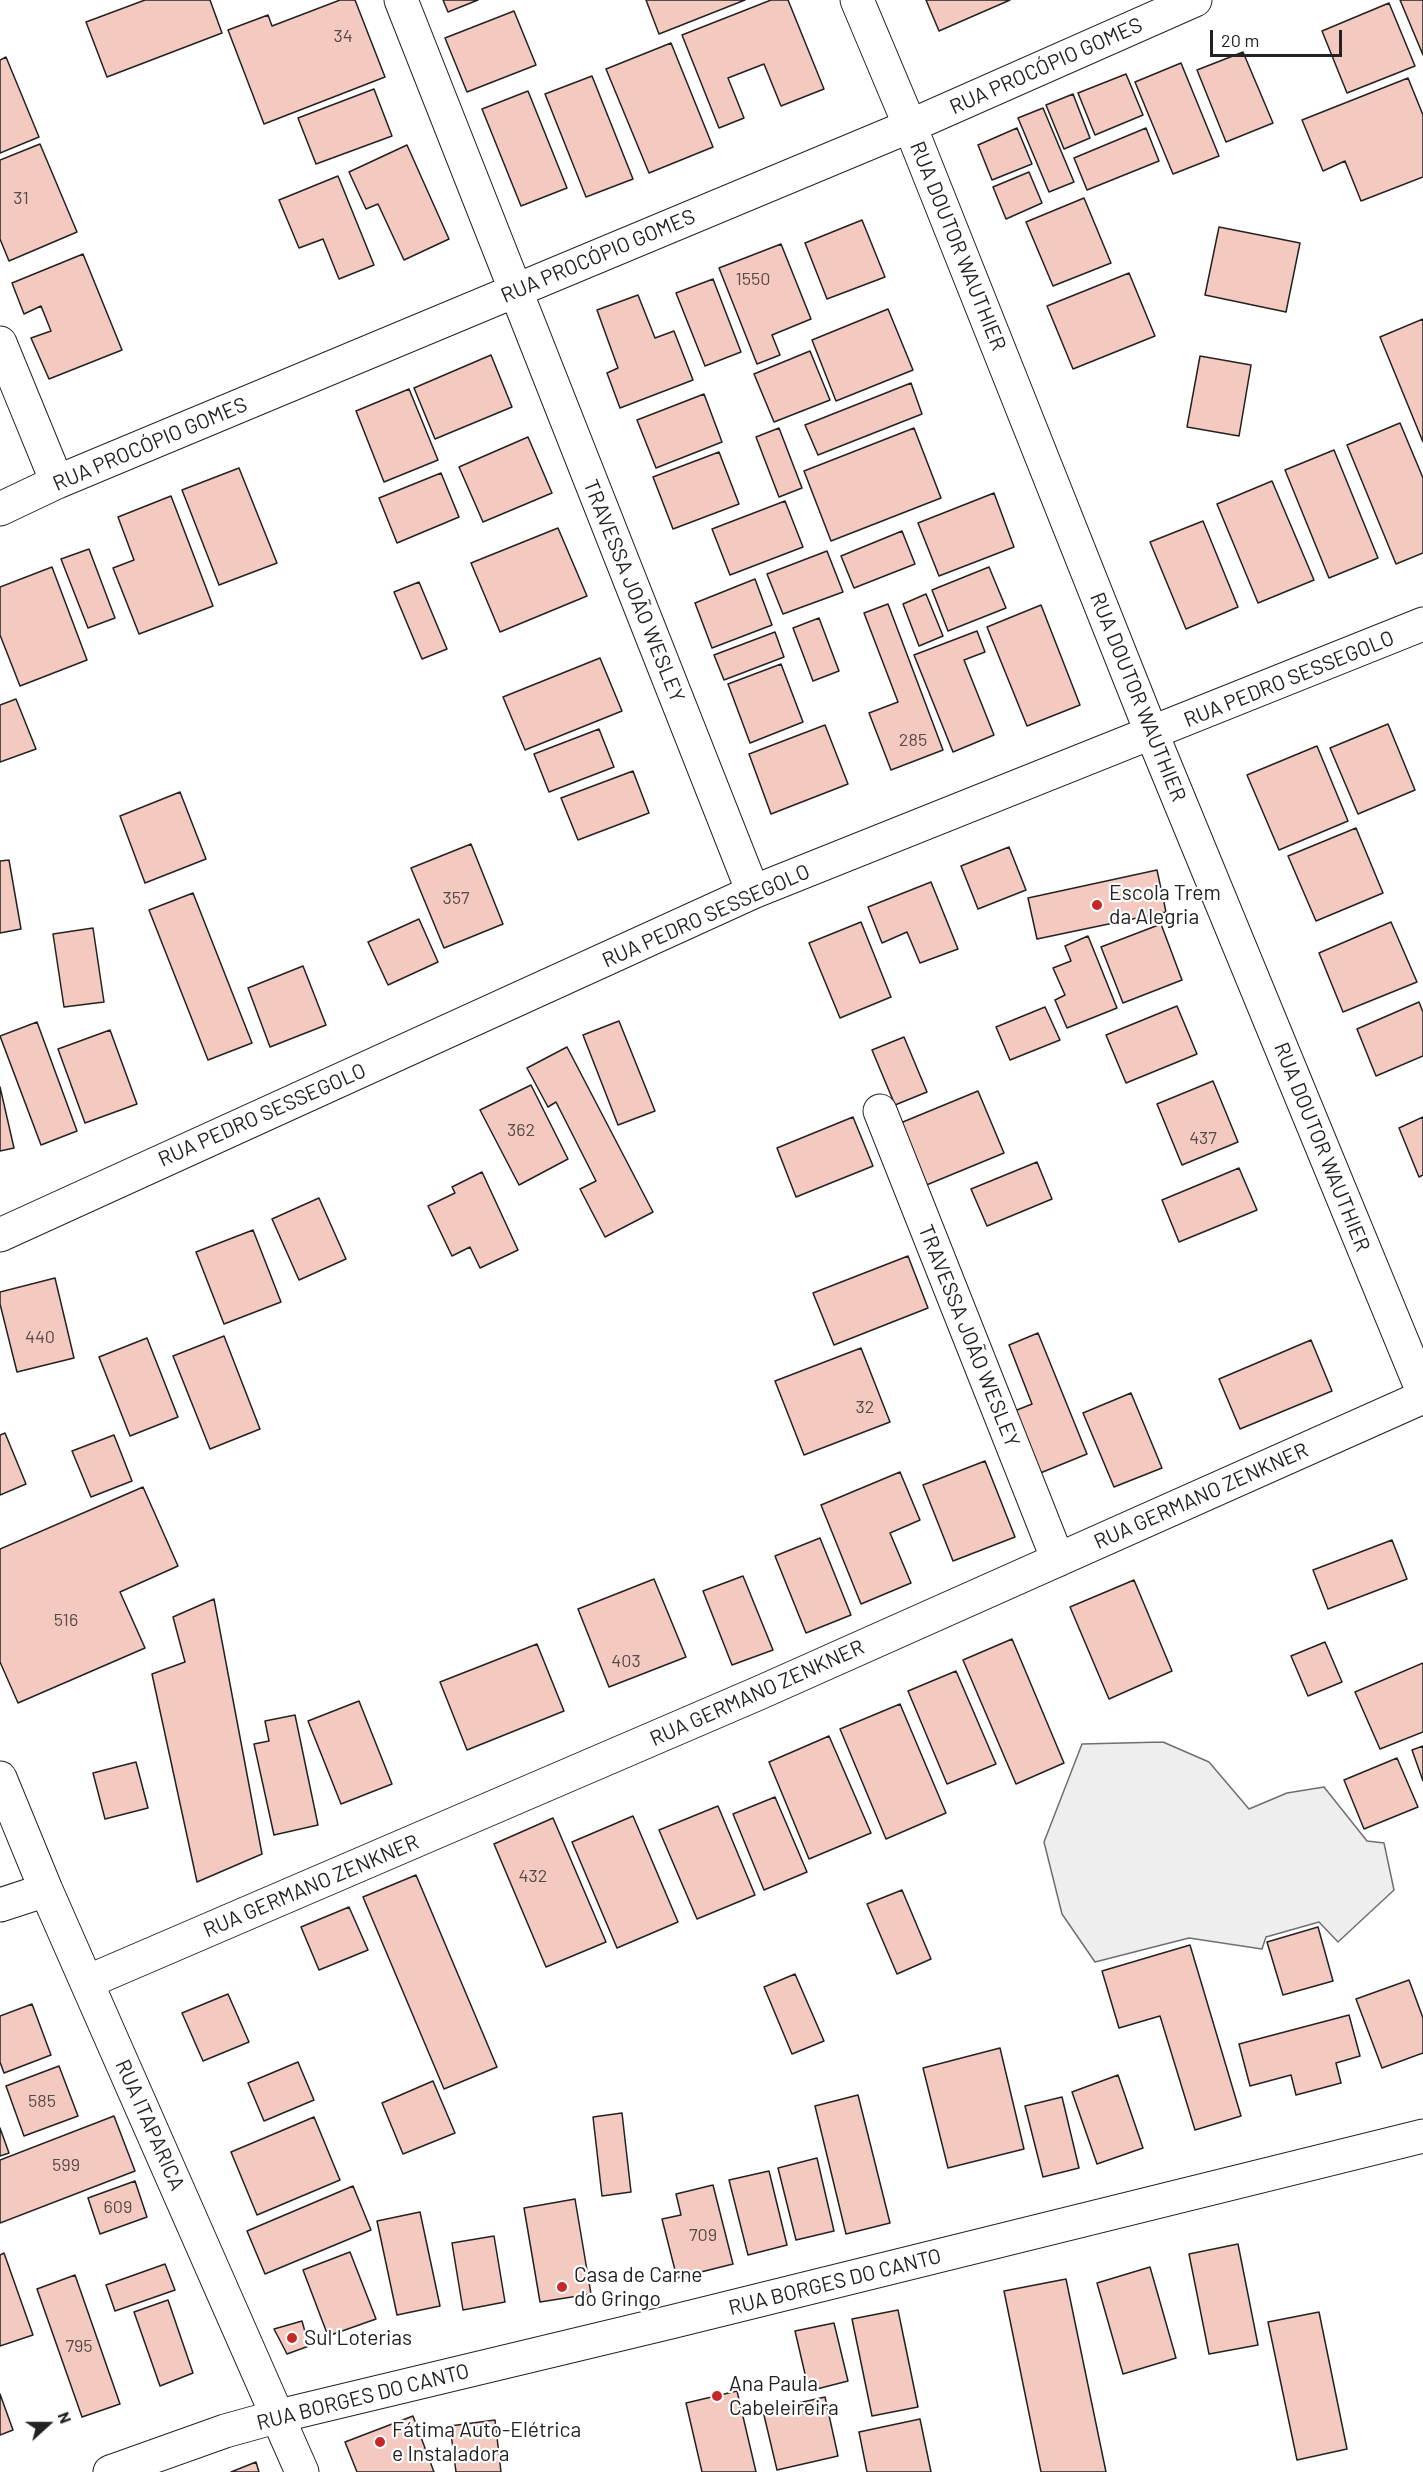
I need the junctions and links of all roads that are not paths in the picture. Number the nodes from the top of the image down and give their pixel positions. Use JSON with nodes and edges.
{"nodes":[{"id":1,"x":400,"y":0,"type":"edge"},
{"id":2,"x":857,"y":0,"type":"edge"},
{"id":3,"x":1195,"y":0,"type":"edge"},
{"id":4,"x":910,"y":126,"type":"junction"},
{"id":5,"x":515,"y":290,"type":"junction"},
{"id":6,"x":0,"y":343,"type":"edge"},
{"id":7,"x":57,"y":482,"type":"junction"},
{"id":8,"x":0,"y":509,"type":"edge"},
{"id":9,"x":1423,"y":624,"type":"edge"},
{"id":10,"x":1152,"y":734,"type":"junction"},
{"id":11,"x":753,"y":892,"type":"junction"},
{"id":12,"x":880,"y":1111,"type":"dead end"},
{"id":13,"x":0,"y":1234,"type":"edge"},
{"id":14,"x":1423,"y":1392,"type":"edge"},
{"id":15,"x":1423,"y":1397,"type":"edge"},
{"id":16,"x":1058,"y":1560,"type":"junction"},
{"id":17,"x":0,"y":1778,"type":"edge"},
{"id":18,"x":46,"y":1890,"type":"junction"},
{"id":19,"x":0,"y":1905,"type":"edge"},
{"id":20,"x":87,"y":1982,"type":"junction"},
{"id":21,"x":1423,"y":2136,"type":"edge"},
{"id":22,"x":279,"y":2416,"type":"junction"},
{"id":23,"x":110,"y":2472,"type":"edge"},
{"id":24,"x":302,"y":2472,"type":"edge"}],
"edges":[{"from":1,"to":5,"type":"street","name":"TRAVESSA JOÃO WESLEY"},
{"from":2,"to":4,"type":"street","name":"RUA DOUTOR WAUTHIER"},
{"from":3,"to":4,"type":"street","name":"RUA PROCÓPIO GOMES"},
{"from":4,"to":5,"type":"street","name":"RUA PROCÓPIO GOMES"},
{"from":4,"to":10,"type":"street","name":"RUA DOUTOR WAUTHIER"},
{"from":5,"to":7,"type":"street","name":"RUA PROCÓPIO GOMES"},
{"from":5,"to":11,"type":"street","name":"TRAVESSA JOÃO WESLEY"},
{"from":6,"to":7,"type":"street"},
{"from":7,"to":8,"type":"street","name":"RUA PROCÓPIO GOMES"},
{"from":9,"to":10,"type":"street","name":"RUA PEDRO SESSEGOLO"},
{"from":10,"to":11,"type":"street","name":"RUA PEDRO SESSEGOLO"},
{"from":10,"to":14,"type":"street","name":"RUA DOUTOR WAUTHIER"},
{"from":11,"to":13,"type":"street","name":"RUA PEDRO SESSEGOLO"},
{"from":12,"to":16,"type":"street","name":"TRAVESSA JOÃO WESLEY"},
{"from":15,"to":16,"type":"street","name":"RUA GERMANO ZENKNER"},
{"from":16,"to":20,"type":"street","name":"RUA GERMANO ZENKNER"},
{"from":17,"to":18,"type":"street","name":"RUA ITAPARICA"},
{"from":18,"to":19,"type":"street"},
{"from":18,"to":20,"type":"street","name":"RUA ITAPARICA"},
{"from":20,"to":22,"type":"street","name":"RUA ITAPARICA"},
{"from":21,"to":22,"type":"street","name":"RUA BORGES DO CANTO"},
{"from":22,"to":23,"type":"street","name":"RUA BORGES DO CANTO"},
{"from":22,"to":24,"type":"street","name":"RUA ITAPARICA"}]}
